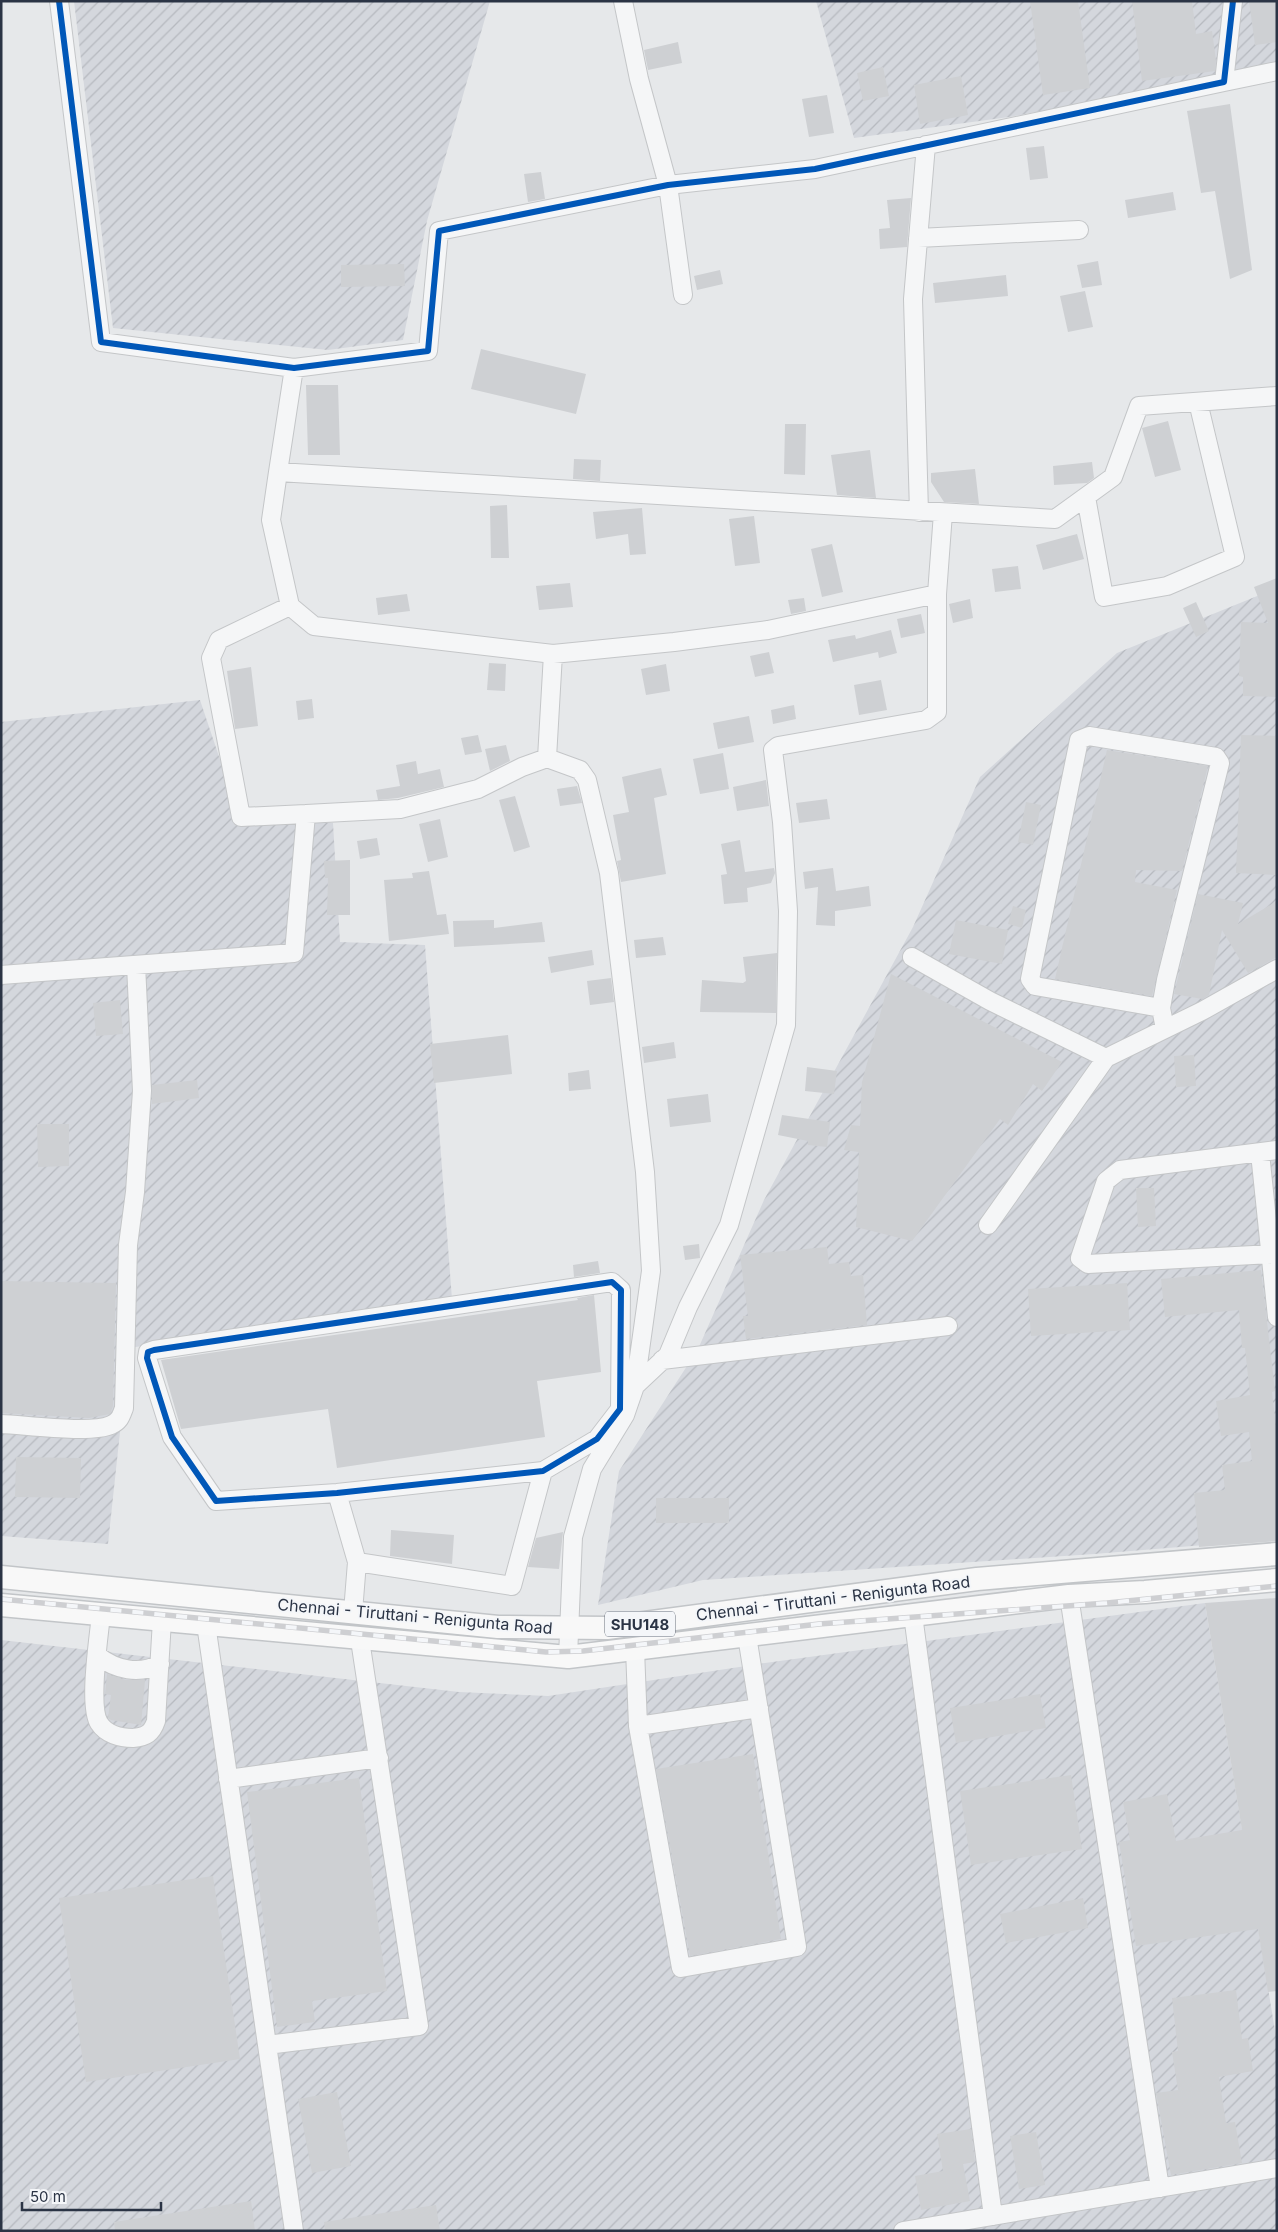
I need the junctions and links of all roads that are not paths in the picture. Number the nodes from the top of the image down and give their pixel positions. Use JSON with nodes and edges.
{"nodes":[{"id":1,"x":59,"y":1,"type":"edge"},
{"id":2,"x":623,"y":1,"type":"edge"},
{"id":3,"x":1233,"y":1,"type":"edge"},
{"id":4,"x":1277,"y":71,"type":"edge"},
{"id":5,"x":1224,"y":82,"type":"junction"},
{"id":6,"x":926,"y":145,"type":"junction"},
{"id":7,"x":668,"y":186,"type":"junction"},
{"id":8,"x":1079,"y":230,"type":"dead end"},
{"id":9,"x":918,"y":238,"type":"junction"},
{"id":10,"x":682,"y":295,"type":"dead end"},
{"id":11,"x":294,"y":368,"type":"junction"},
{"id":12,"x":1277,"y":396,"type":"edge"},
{"id":13,"x":1198,"y":402,"type":"junction"},
{"id":14,"x":278,"y":472,"type":"junction"},
{"id":15,"x":1086,"y":497,"type":"junction"},
{"id":16,"x":919,"y":512,"type":"junction"},
{"id":17,"x":943,"y":514,"type":"junction"},
{"id":18,"x":937,"y":594,"type":"junction"},
{"id":19,"x":290,"y":606,"type":"junction"},
{"id":20,"x":552,"y":654,"type":"junction"},
{"id":21,"x":547,"y":758,"type":"junction"},
{"id":22,"x":306,"y":814,"type":"junction"},
{"id":23,"x":912,"y":957,"type":"dead end"},
{"id":24,"x":136,"y":965,"type":"junction"},
{"id":25,"x":1277,"y":969,"type":"edge"},
{"id":26,"x":1,"y":975,"type":"edge"},
{"id":27,"x":1161,"y":1008,"type":"junction"},
{"id":28,"x":1165,"y":1029,"type":"junction"},
{"id":29,"x":1106,"y":1058,"type":"junction"},
{"id":30,"x":1269,"y":1152,"type":"edge"},
{"id":31,"x":988,"y":1225,"type":"dead end"},
{"id":32,"x":1272,"y":1254,"type":"junction"},
{"id":33,"x":1277,"y":1317,"type":"edge"},
{"id":34,"x":948,"y":1326,"type":"dead end"},
{"id":35,"x":662,"y":1360,"type":"junction"},
{"id":36,"x":635,"y":1386,"type":"junction"},
{"id":37,"x":1,"y":1424,"type":"edge"},
{"id":38,"x":543,"y":1471,"type":"junction"},
{"id":39,"x":336,"y":1493,"type":"junction"},
{"id":40,"x":1277,"y":1554,"type":"edge"},
{"id":41,"x":357,"y":1562,"type":"junction"},
{"id":42,"x":1,"y":1577,"type":"edge"},
{"id":43,"x":1277,"y":1580,"type":"edge"},
{"id":44,"x":1069,"y":1596,"type":"junction"},
{"id":45,"x":778,"y":1604,"type":"junction"},
{"id":46,"x":1,"y":1605,"type":"edge"},
{"id":47,"x":353,"y":1612,"type":"junction"},
{"id":48,"x":101,"y":1614,"type":"junction"},
{"id":49,"x":912,"y":1615,"type":"junction"},
{"id":50,"x":162,"y":1620,"type":"junction"},
{"id":51,"x":206,"y":1624,"type":"junction"},
{"id":52,"x":569,"y":1629,"type":"junction"},
{"id":53,"x":782,"y":1632,"type":"junction"},
{"id":54,"x":747,"y":1636,"type":"junction"},
{"id":55,"x":360,"y":1640,"type":"junction"},
{"id":56,"x":635,"y":1649,"type":"junction"},
{"id":57,"x":98,"y":1656,"type":"junction"},
{"id":58,"x":568,"y":1657,"type":"junction"},
{"id":59,"x":160,"y":1664,"type":"junction"},
{"id":60,"x":759,"y":1708,"type":"junction"},
{"id":61,"x":638,"y":1726,"type":"junction"},
{"id":62,"x":379,"y":1758,"type":"junction"},
{"id":63,"x":228,"y":1779,"type":"junction"},
{"id":64,"x":267,"y":2045,"type":"junction"},
{"id":65,"x":1277,"y":2168,"type":"edge"},
{"id":66,"x":1160,"y":2188,"type":"junction"},
{"id":67,"x":993,"y":2216,"type":"junction"},
{"id":68,"x":294,"y":2231,"type":"edge"},
{"id":69,"x":903,"y":2231,"type":"edge"}],
"edges":[{"from":1,"to":11,"type":"street"},
{"from":2,"to":7,"type":"street"},
{"from":3,"to":5,"type":"street"},
{"from":4,"to":5,"type":"street"},
{"from":5,"to":6,"type":"street"},
{"from":6,"to":7,"type":"street"},
{"from":6,"to":9,"type":"street"},
{"from":7,"to":10,"type":"street"},
{"from":7,"to":11,"type":"street"},
{"from":8,"to":9,"type":"street"},
{"from":9,"to":16,"type":"street"},
{"from":11,"to":14,"type":"street"},
{"from":12,"to":13,"type":"street"},
{"from":13,"to":15,"type":"street"},
{"from":13,"to":15,"type":"street"},
{"from":14,"to":16,"type":"street"},
{"from":14,"to":19,"type":"street"},
{"from":15,"to":17,"type":"street"},
{"from":16,"to":17,"type":"street"},
{"from":17,"to":18,"type":"street"},
{"from":18,"to":20,"type":"street"},
{"from":18,"to":35,"type":"street"},
{"from":19,"to":20,"type":"street"},
{"from":19,"to":22,"type":"street"},
{"from":20,"to":21,"type":"street"},
{"from":21,"to":22,"type":"street"},
{"from":21,"to":36,"type":"street"},
{"from":22,"to":24,"type":"street"},
{"from":23,"to":29,"type":"street"},
{"from":24,"to":26,"type":"street"},
{"from":24,"to":37,"type":"street"},
{"from":25,"to":28,"type":"street"},
{"from":27,"to":27,"type":"street"},
{"from":27,"to":28,"type":"street"},
{"from":28,"to":29,"type":"street"},
{"from":29,"to":31,"type":"street"},
{"from":30,"to":32,"type":"street"},
{"from":30,"to":32,"type":"street"},
{"from":32,"to":33,"type":"street"},
{"from":34,"to":35,"type":"street"},
{"from":35,"to":36,"type":"street"},
{"from":36,"to":52,"type":"street"},
{"from":38,"to":39,"type":"street"},
{"from":38,"to":39,"type":"street"},
{"from":38,"to":41,"type":"street"},
{"from":39,"to":41,"type":"street"},
{"from":40,"to":45,"type":"main road","name":"Chennai - Tiruttani - Renigunta Road","number":"SHU148"},
{"from":41,"to":47,"type":"street"},
{"from":42,"to":47,"type":"main road","name":"Chennai - Tiruttani - Renigunta Road","number":"SHU148"},
{"from":43,"to":44,"type":"main road","name":"Chennai - Tiruttani - Renigunta Road","number":"SHU148"},
{"from":44,"to":49,"type":"main road","name":"Chennai - Tiruttani - Renigunta Road","number":"SHU148"},
{"from":44,"to":66,"type":"street"},
{"from":45,"to":52,"type":"main road","name":"Chennai - Tiruttani - Renigunta Road","number":"SHU148"},
{"from":45,"to":53,"type":"main road"},
{"from":46,"to":48,"type":"main road","name":"Chennai - Tiruttani - Renigunta Road","number":"SHU148"},
{"from":47,"to":52,"type":"main road","name":"Chennai - Tiruttani - Renigunta Road","number":"SHU148"},
{"from":48,"to":50,"type":"main road","name":"Chennai - Tiruttani - Renigunta Road","number":"SHU148"},
{"from":48,"to":57,"type":"street"},
{"from":49,"to":53,"type":"main road","name":"Chennai - Tiruttani - Renigunta Road","number":"SHU148"},
{"from":49,"to":67,"type":"street"},
{"from":50,"to":51,"type":"main road","name":"Chennai - Tiruttani - Renigunta Road","number":"SHU148"},
{"from":50,"to":59,"type":"street"},
{"from":51,"to":55,"type":"main road","name":"Chennai - Tiruttani - Renigunta Road","number":"SHU148"},
{"from":51,"to":63,"type":"street"},
{"from":52,"to":58,"type":"street"},
{"from":53,"to":54,"type":"main road","name":"Chennai - Tiruttani - Renigunta Road","number":"SHU148"},
{"from":54,"to":56,"type":"main road","name":"Chennai - Tiruttani - Renigunta Road","number":"SHU148"},
{"from":54,"to":60,"type":"street"},
{"from":55,"to":58,"type":"main road","name":"Chennai - Tiruttani - Renigunta Road","number":"SHU148"},
{"from":55,"to":62,"type":"street"},
{"from":56,"to":58,"type":"main road","name":"Chennai - Tiruttani - Renigunta Road","number":"SHU148"},
{"from":56,"to":61,"type":"street"},
{"from":57,"to":59,"type":"street"},
{"from":57,"to":59,"type":"street"},
{"from":60,"to":61,"type":"street"},
{"from":60,"to":61,"type":"street"},
{"from":62,"to":63,"type":"street"},
{"from":62,"to":64,"type":"street"},
{"from":63,"to":64,"type":"street"},
{"from":64,"to":68,"type":"street"},
{"from":65,"to":66,"type":"street"},
{"from":66,"to":67,"type":"street"},
{"from":67,"to":69,"type":"street"}]}
